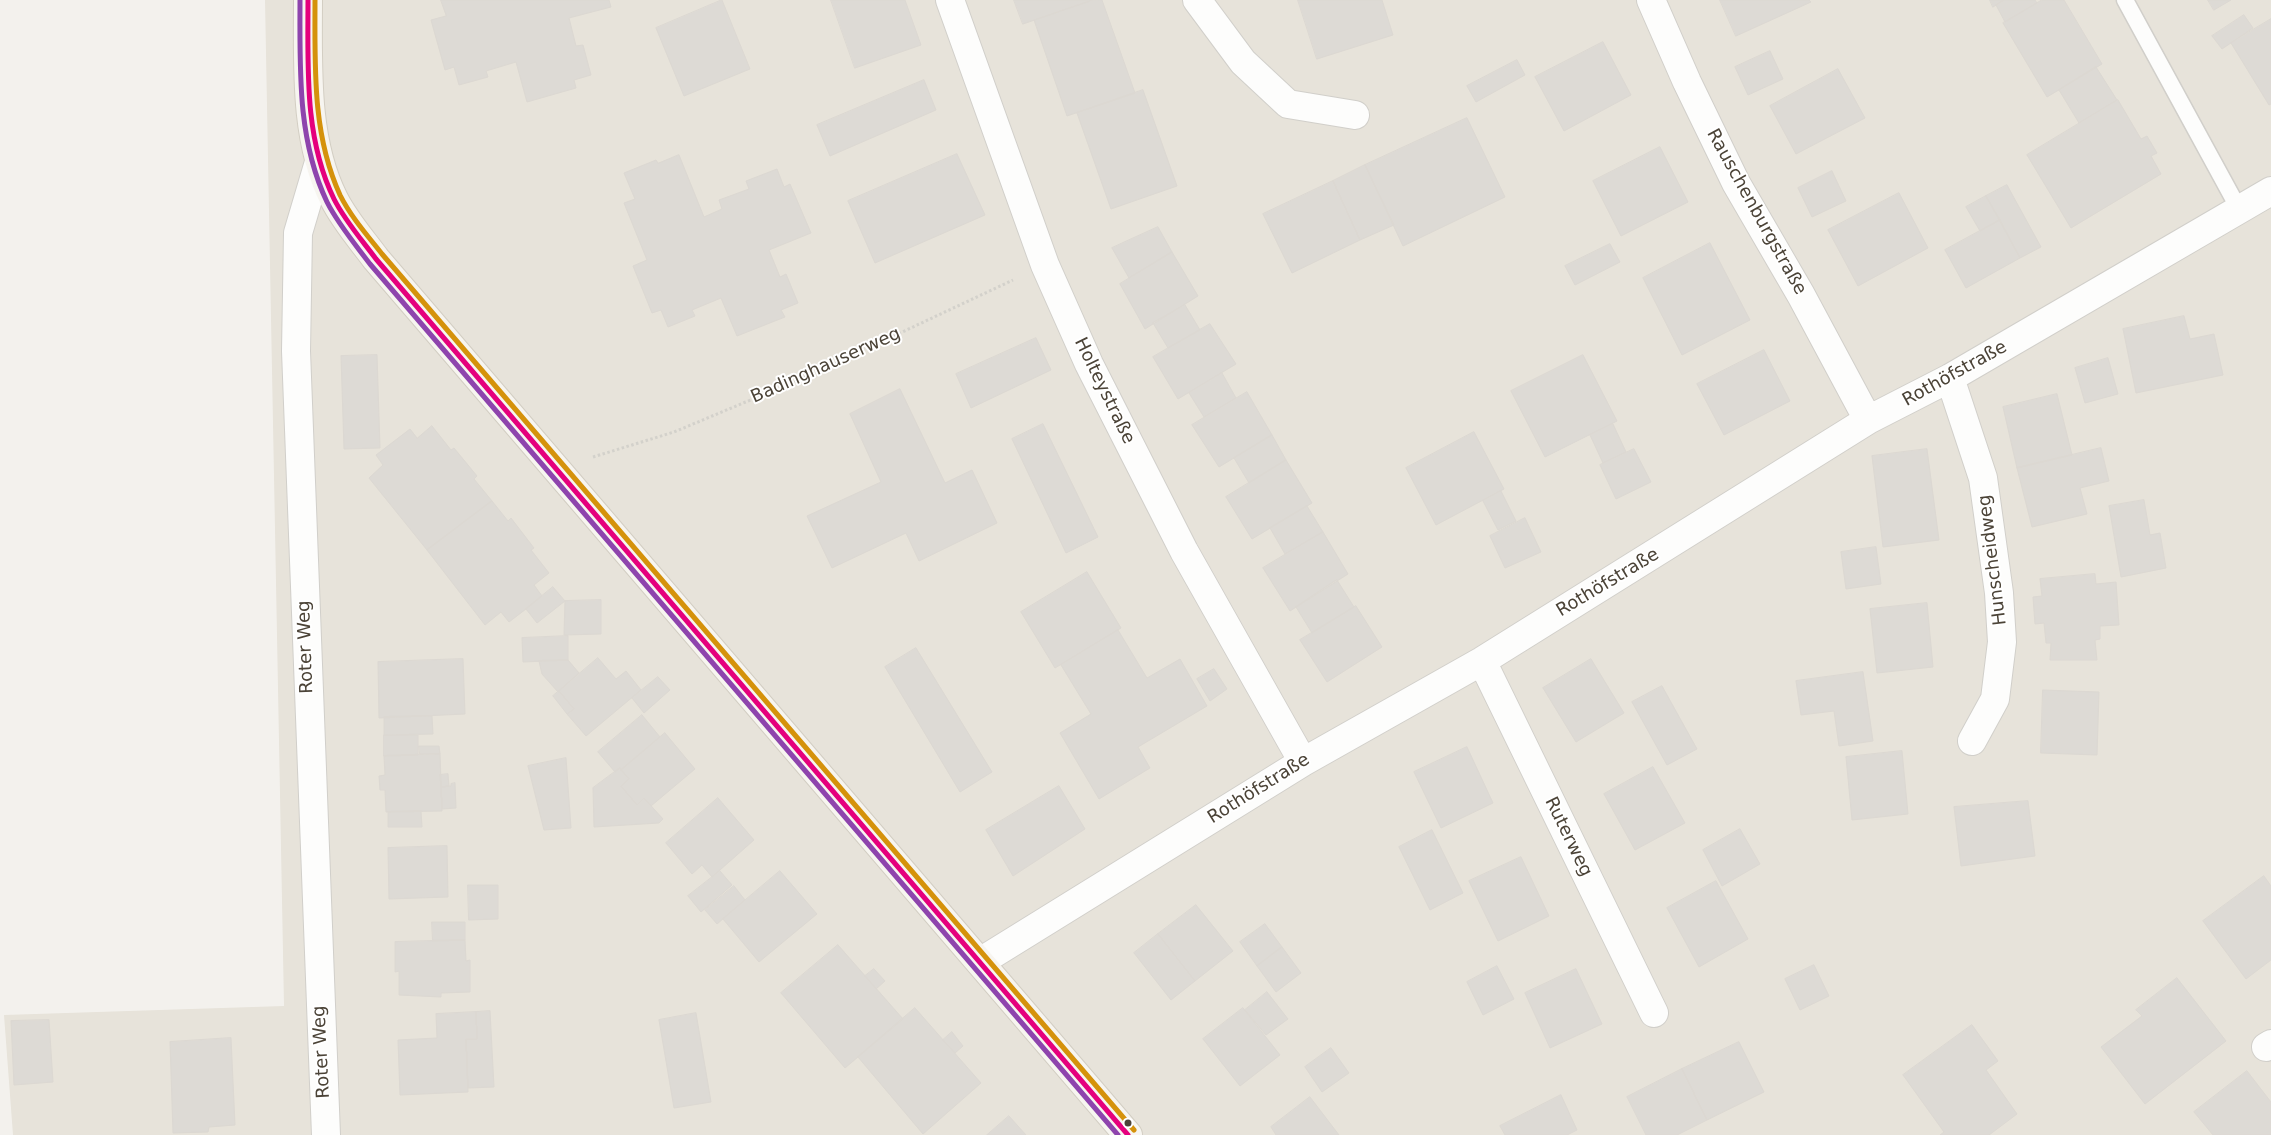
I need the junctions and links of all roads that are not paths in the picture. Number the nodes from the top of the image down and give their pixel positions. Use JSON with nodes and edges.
{"nodes":[{"id":1,"x":308,"y":0,"type":"edge"},
{"id":2,"x":950,"y":0,"type":"edge"},
{"id":3,"x":1197,"y":0,"type":"edge"},
{"id":4,"x":1651,"y":0,"type":"edge"},
{"id":5,"x":2125,"y":0,"type":"edge"},
{"id":6,"x":1355,"y":115,"type":"dead end"},
{"id":7,"x":319,"y":162,"type":"junction"},
{"id":8,"x":2271,"y":191,"type":"edge"},
{"id":9,"x":2240,"y":210,"type":"junction"},
{"id":10,"x":1950,"y":378,"type":"junction"},
{"id":11,"x":1868,"y":420,"type":"junction"},
{"id":12,"x":1482,"y":661,"type":"junction"},
{"id":13,"x":1972,"y":741,"type":"dead end"},
{"id":14,"x":1303,"y":762,"type":"junction"},
{"id":15,"x":980,"y":962,"type":"junction"},
{"id":16,"x":1654,"y":1013,"type":"dead end"},
{"id":17,"x":326,"y":1135,"type":"edge"},
{"id":18,"x":1128,"y":1135,"type":"edge"}],
"edges":[{"from":1,"to":7,"type":"main road"},
{"from":2,"to":14,"type":"street","name":"Holteystraße"},
{"from":3,"to":6,"type":"street"},
{"from":4,"to":11,"type":"street","name":"Rauschenburgstraße"},
{"from":5,"to":9,"type":"lane"},
{"from":7,"to":15,"type":"main road"},
{"from":7,"to":17,"type":"street","name":"Roter Weg"},
{"from":8,"to":9,"type":"street","name":"Rothöfstraße"},
{"from":9,"to":10,"type":"street","name":"Rothöfstraße"},
{"from":10,"to":11,"type":"street","name":"Rothöfstraße"},
{"from":10,"to":13,"type":"street","name":"Hunscheidweg"},
{"from":11,"to":12,"type":"street","name":"Rothöfstraße"},
{"from":12,"to":14,"type":"street","name":"Rothöfstraße"},
{"from":12,"to":16,"type":"street","name":"Ruterweg"},
{"from":14,"to":15,"type":"street","name":"Rothöfstraße"},
{"from":15,"to":18,"type":"main road"}]}
